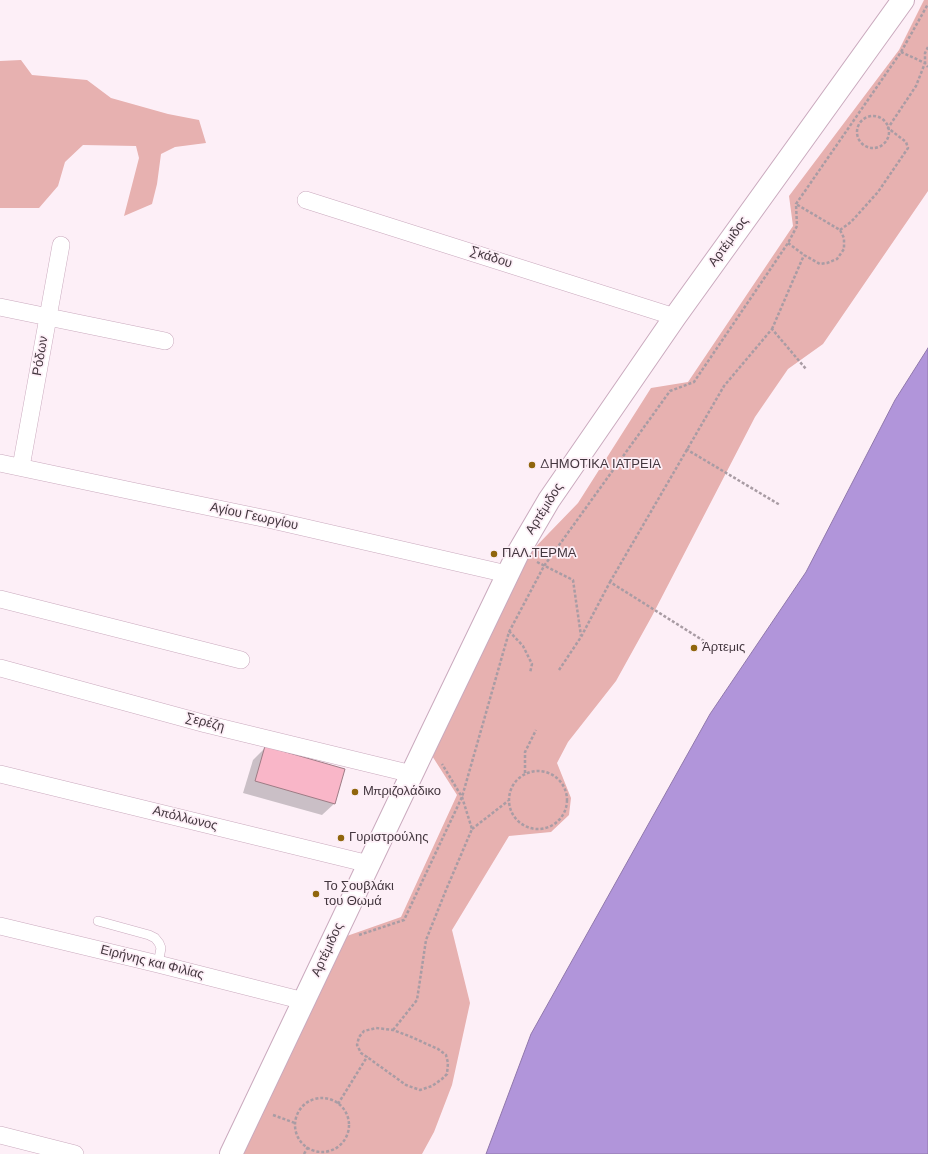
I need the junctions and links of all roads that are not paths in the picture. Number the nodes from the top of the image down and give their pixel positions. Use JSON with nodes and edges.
{"nodes":[{"id":1,"x":903,"y":0,"type":"edge"},
{"id":2,"x":306,"y":200,"type":"dead end"},
{"id":3,"x":61,"y":245,"type":"dead end"},
{"id":4,"x":0,"y":308,"type":"edge"},
{"id":5,"x":676,"y":317,"type":"junction"},
{"id":6,"x":48,"y":318,"type":"junction"},
{"id":7,"x":165,"y":340,"type":"dead end"},
{"id":8,"x":0,"y":463,"type":"edge"},
{"id":9,"x":21,"y":468,"type":"junction"},
{"id":10,"x":507,"y":574,"type":"junction"},
{"id":11,"x":0,"y":600,"type":"edge"},
{"id":12,"x":241,"y":660,"type":"dead end"},
{"id":13,"x":0,"y":668,"type":"edge"},
{"id":14,"x":0,"y":774,"type":"edge"},
{"id":15,"x":412,"y":774,"type":"junction"},
{"id":16,"x":369,"y":864,"type":"junction"},
{"id":17,"x":98,"y":921,"type":"dead end"},
{"id":18,"x":0,"y":926,"type":"edge"},
{"id":19,"x":158,"y":964,"type":"junction"},
{"id":20,"x":304,"y":1001,"type":"junction"},
{"id":21,"x":0,"y":1135,"type":"edge"},
{"id":22,"x":75,"y":1154,"type":"edge"},
{"id":23,"x":231,"y":1154,"type":"edge"}],
"edges":[{"from":1,"to":5,"type":"main road","name":"Αρτέμιδος"},
{"from":2,"to":5,"type":"street","name":"Σκάδου"},
{"from":3,"to":6,"type":"street","name":"Ρόδων"},
{"from":4,"to":6,"type":"street"},
{"from":5,"to":10,"type":"main road","name":"Αρτέμιδος"},
{"from":6,"to":7,"type":"street"},
{"from":6,"to":9,"type":"street","name":"Ρόδων"},
{"from":8,"to":9,"type":"street","name":"Αγίου Γεωργίου"},
{"from":9,"to":10,"type":"street","name":"Αγίου Γεωργίου"},
{"from":10,"to":15,"type":"main road","name":"Αρτέμιδος"},
{"from":11,"to":12,"type":"street"},
{"from":13,"to":15,"type":"street","name":"Σερέζη"},
{"from":14,"to":16,"type":"street","name":"Απόλλωνος"},
{"from":15,"to":16,"type":"main road","name":"Αρτέμιδος"},
{"from":16,"to":20,"type":"main road","name":"Αρτέμιδος"},
{"from":17,"to":19,"type":"lane"},
{"from":18,"to":19,"type":"street","name":"Ειρήνης και Φιλίας"},
{"from":19,"to":20,"type":"street","name":"Ειρήνης και Φιλίας"},
{"from":20,"to":23,"type":"main road","name":"Αρτέμιδος"},
{"from":21,"to":22,"type":"street"}]}
